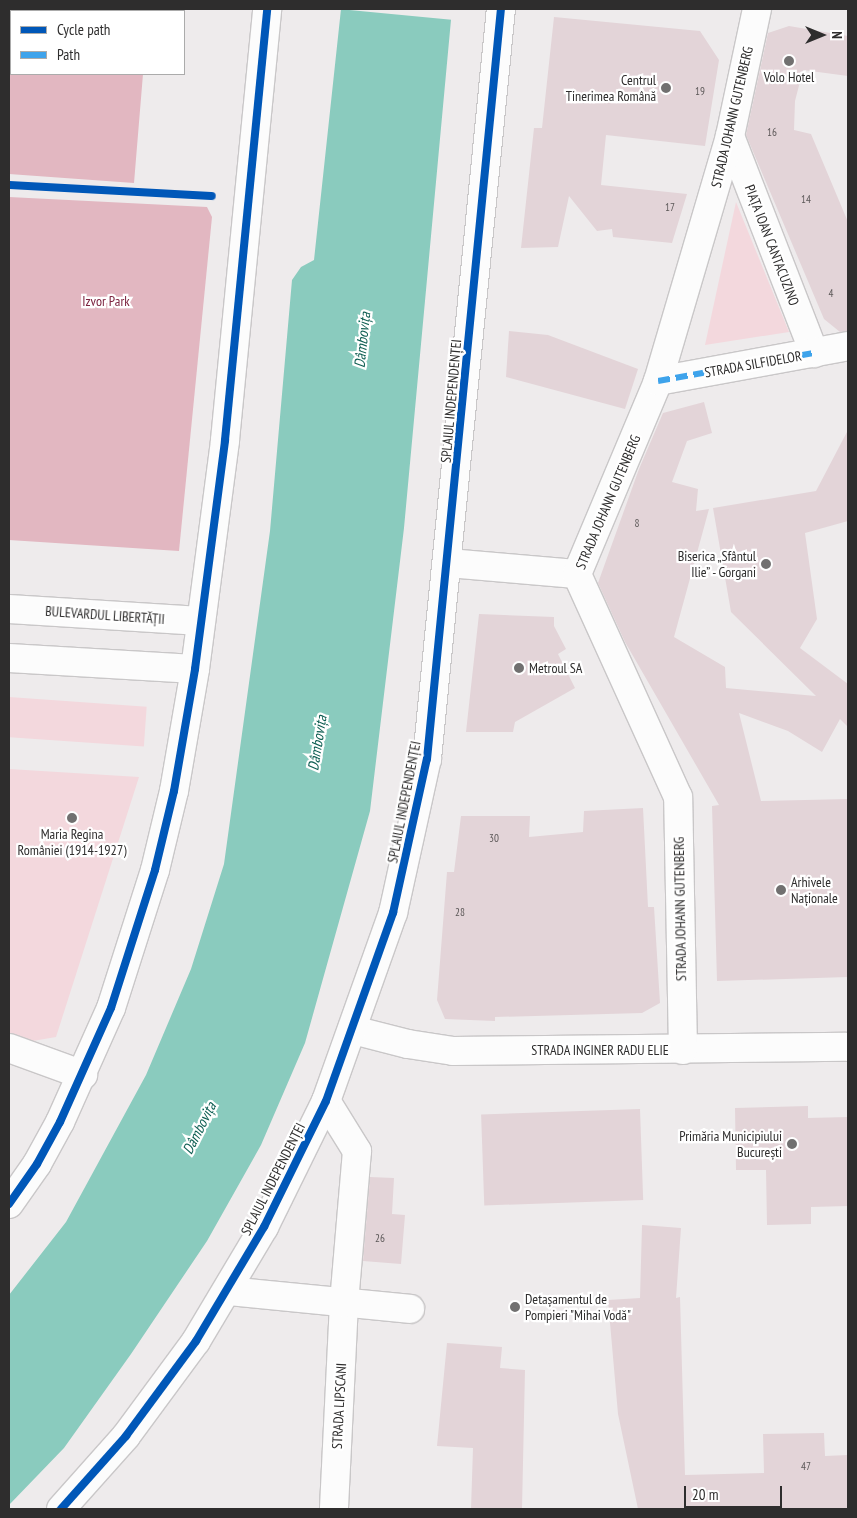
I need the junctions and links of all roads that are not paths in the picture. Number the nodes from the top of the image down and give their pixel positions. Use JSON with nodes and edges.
{"nodes":[{"id":1,"x":267,"y":9,"type":"edge"},
{"id":2,"x":501,"y":9,"type":"edge"},
{"id":3,"x":757,"y":9,"type":"edge"},
{"id":4,"x":730,"y":136,"type":"junction"},
{"id":5,"x":848,"y":346,"type":"edge"},
{"id":6,"x":814,"y":353,"type":"junction"},
{"id":7,"x":658,"y":381,"type":"junction"},
{"id":8,"x":448,"y":563,"type":"junction"},
{"id":9,"x":577,"y":574,"type":"junction"},
{"id":10,"x":9,"y":609,"type":"edge"},
{"id":11,"x":202,"y":621,"type":"junction"},
{"id":12,"x":9,"y":658,"type":"edge"},
{"id":13,"x":195,"y":669,"type":"junction"},
{"id":14,"x":353,"y":1030,"type":"junction"},
{"id":15,"x":848,"y":1046,"type":"edge"},
{"id":16,"x":9,"y":1048,"type":"edge"},
{"id":17,"x":683,"y":1050,"type":"junction"},
{"id":18,"x":83,"y":1075,"type":"junction"},
{"id":19,"x":326,"y":1101,"type":"junction"},
{"id":20,"x":9,"y":1204,"type":"edge"},
{"id":21,"x":228,"y":1291,"type":"junction"},
{"id":22,"x":344,"y":1303,"type":"junction"},
{"id":23,"x":410,"y":1309,"type":"dead end"},
{"id":24,"x":61,"y":1509,"type":"edge"},
{"id":25,"x":334,"y":1509,"type":"edge"}],
"edges":[{"from":1,"to":11,"type":"main road"},
{"from":2,"to":8,"type":"main road","name":"SPLAIUL INDEPENDENȚEI"},
{"from":3,"to":4,"type":"main road","name":"STRADA JOHANN GUTENBERG"},
{"from":4,"to":6,"type":"main road","name":"PIAȚA IOAN CANTACUZINO"},
{"from":4,"to":7,"type":"main road","name":"STRADA JOHANN GUTENBERG"},
{"from":5,"to":6,"type":"main road","name":"STRADA SILFIDELOR"},
{"from":6,"to":7,"type":"main road","name":"STRADA SILFIDELOR"},
{"from":7,"to":9,"type":"main road","name":"STRADA JOHANN GUTENBERG"},
{"from":8,"to":9,"type":"main road"},
{"from":8,"to":14,"type":"main road","name":"SPLAIUL INDEPENDENȚEI"},
{"from":9,"to":17,"type":"main road","name":"STRADA JOHANN GUTENBERG"},
{"from":10,"to":11,"type":"main road","name":"BULEVARDUL LIBERTĂȚII"},
{"from":11,"to":13,"type":"main road"},
{"from":12,"to":13,"type":"main road"},
{"from":13,"to":18,"type":"main road"},
{"from":14,"to":17,"type":"main road","name":"STRADA INGINER RADU ELIE"},
{"from":14,"to":19,"type":"main road","name":"SPLAIUL INDEPENDENȚEI"},
{"from":15,"to":17,"type":"main road","name":"STRADA INGINER RADU ELIE"},
{"from":16,"to":18,"type":"main road"},
{"from":18,"to":20,"type":"main road"},
{"from":19,"to":21,"type":"main road","name":"SPLAIUL INDEPENDENȚEI"},
{"from":19,"to":22,"type":"main road","name":"STRADA LIPSCANI"},
{"from":21,"to":22,"type":"main road"},
{"from":21,"to":24,"type":"main road","name":"SPLAIUL INDEPENDENȚEI"},
{"from":22,"to":23,"type":"main road"},
{"from":22,"to":25,"type":"main road","name":"STRADA LIPSCANI"}]}
